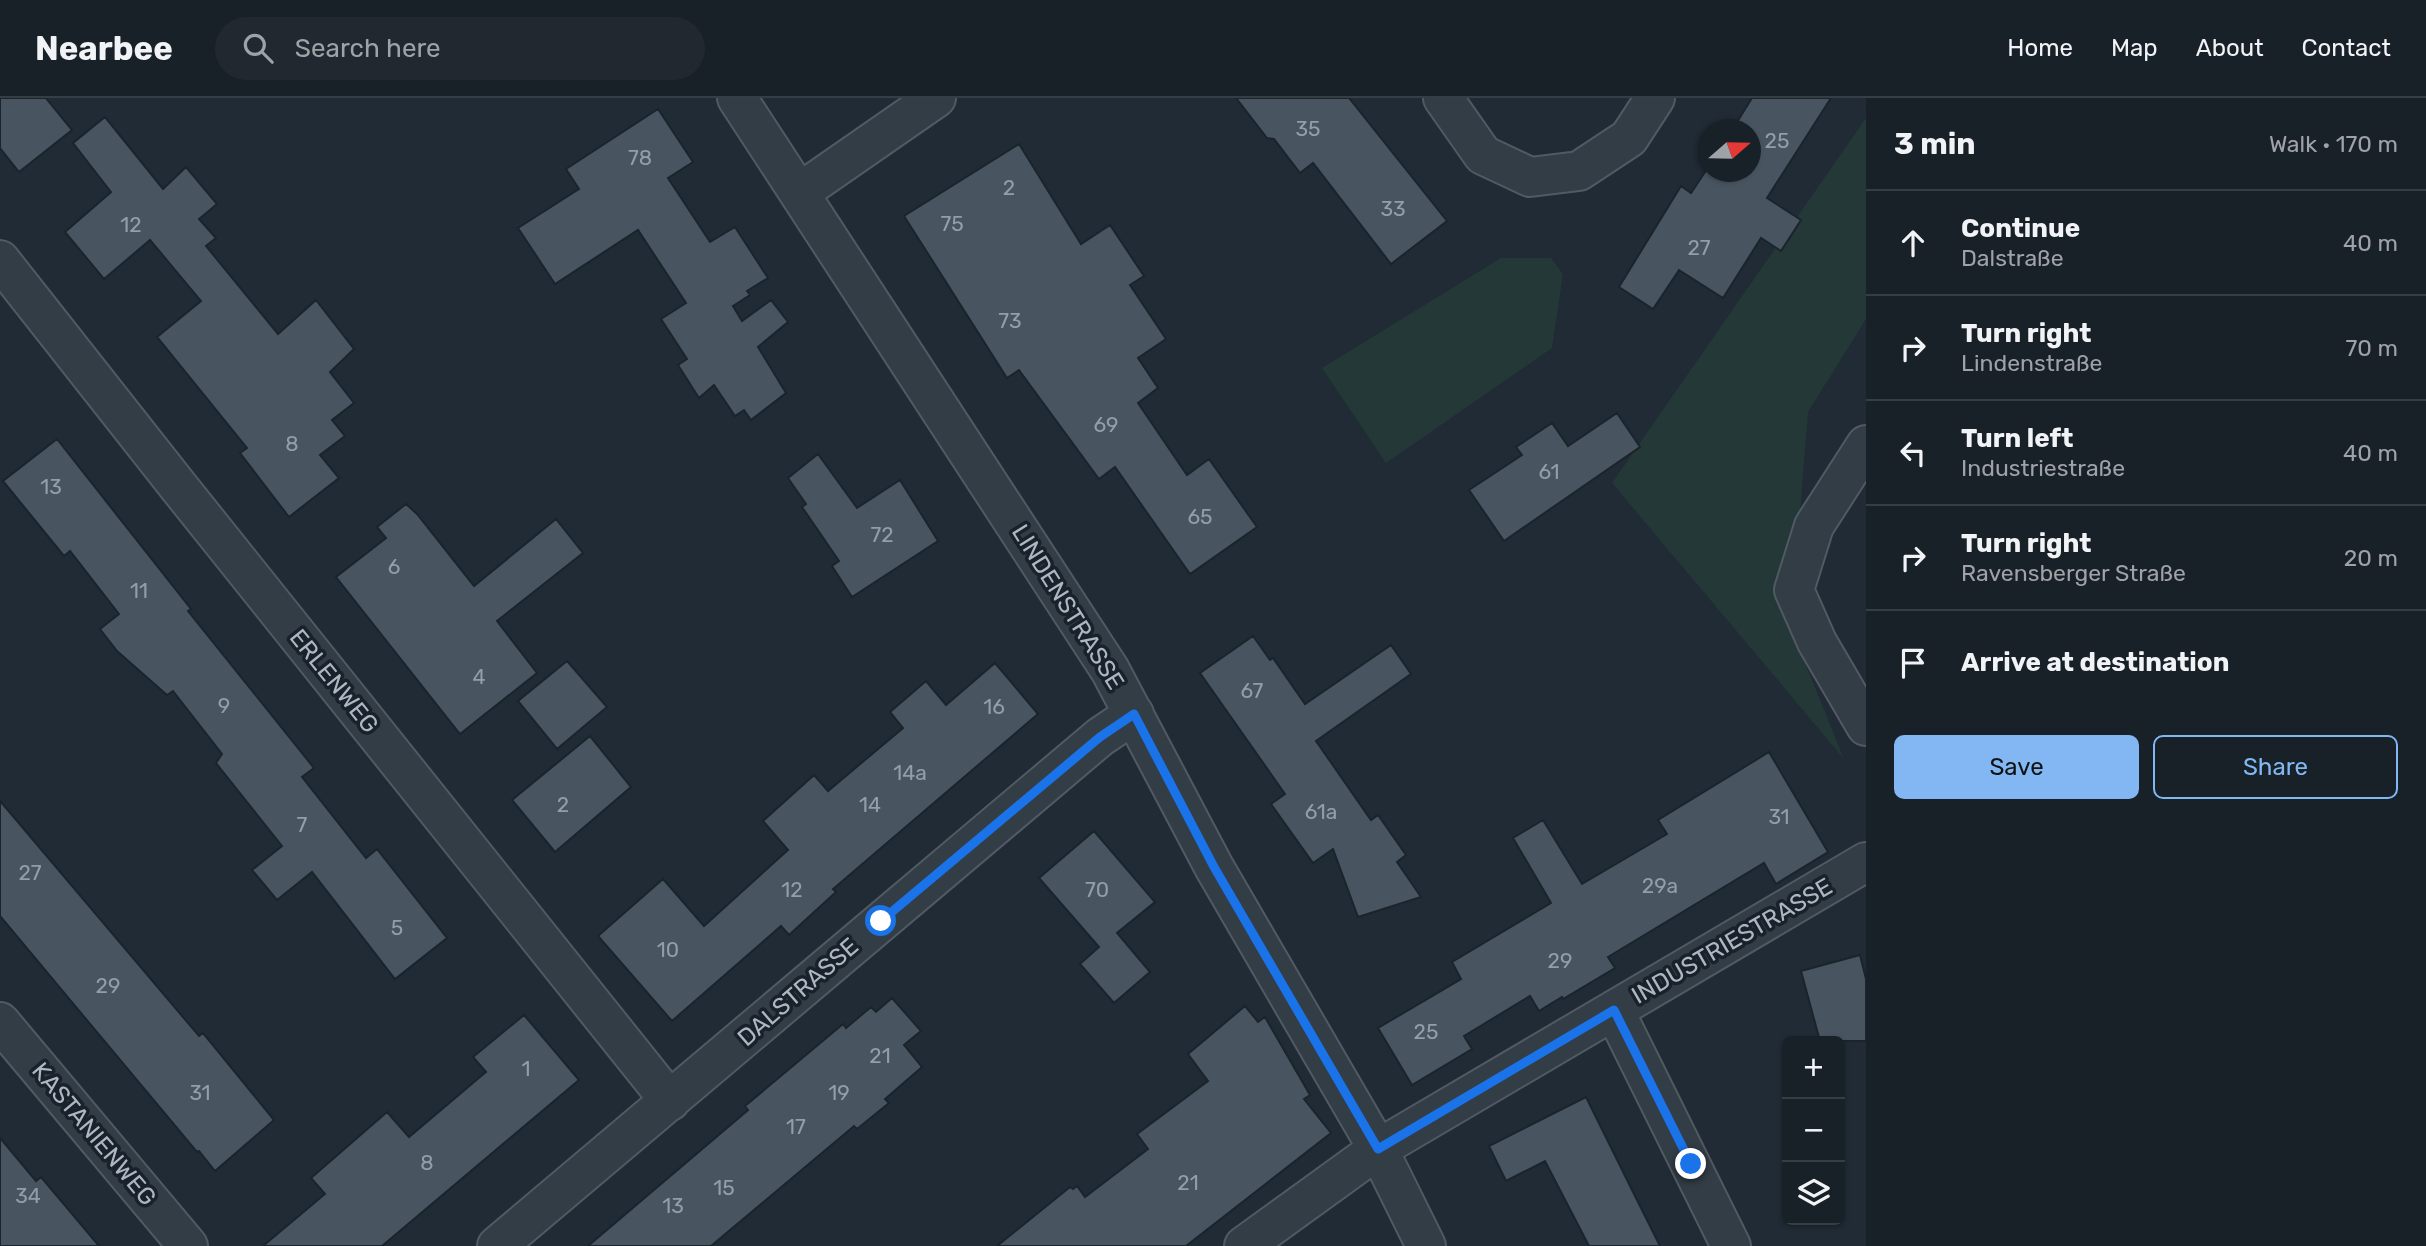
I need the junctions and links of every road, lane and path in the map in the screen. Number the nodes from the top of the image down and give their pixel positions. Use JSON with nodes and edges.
{"nodes":[{"id":1,"x":737,"y":98,"type":"edge"},
{"id":2,"x":936,"y":98,"type":"edge"},
{"id":3,"x":1443,"y":98,"type":"edge"},
{"id":4,"x":1655,"y":98,"type":"edge"},
{"id":5,"x":799,"y":193,"type":"junction"},
{"id":6,"x":0,"y":260,"type":"edge"},
{"id":7,"x":1866,"y":444,"type":"edge"},
{"id":8,"x":1134,"y":714,"type":"junction"},
{"id":9,"x":1866,"y":726,"type":"edge"},
{"id":10,"x":1866,"y":862,"type":"edge"},
{"id":11,"x":1614,"y":1010,"type":"junction"},
{"id":12,"x":0,"y":1022,"type":"edge"},
{"id":13,"x":670,"y":1101,"type":"junction"},
{"id":14,"x":1378,"y":1149,"type":"junction"},
{"id":15,"x":188,"y":1246,"type":"edge"},
{"id":16,"x":497,"y":1246,"type":"edge"},
{"id":17,"x":1244,"y":1246,"type":"edge"},
{"id":18,"x":1426,"y":1246,"type":"edge"},
{"id":19,"x":1731,"y":1246,"type":"edge"}],
"edges":[{"from":1,"to":5,"type":"street","name":"LINDENSTRASSE"},
{"from":2,"to":5,"type":"street"},
{"from":3,"to":4,"type":"street"},
{"from":5,"to":8,"type":"street","name":"LINDENSTRASSE"},
{"from":6,"to":13,"type":"street","name":"ERLENWEG"},
{"from":7,"to":9,"type":"street"},
{"from":8,"to":13,"type":"street","name":"DALSTRASSE"},
{"from":8,"to":14,"type":"street","name":"LINDENSTRASSE"},
{"from":10,"to":11,"type":"street","name":"INDUSTRIESTRASSE"},
{"from":11,"to":14,"type":"street","name":"INDUSTRIESTRASSE"},
{"from":11,"to":19,"type":"street"},
{"from":12,"to":15,"type":"street","name":"KASTANIENWEG"},
{"from":13,"to":16,"type":"street","name":"DALSTRASSE"},
{"from":14,"to":17,"type":"street","name":"INDUSTRIESTRASSE"},
{"from":14,"to":18,"type":"street","name":"LINDENSTRASSE"}]}
